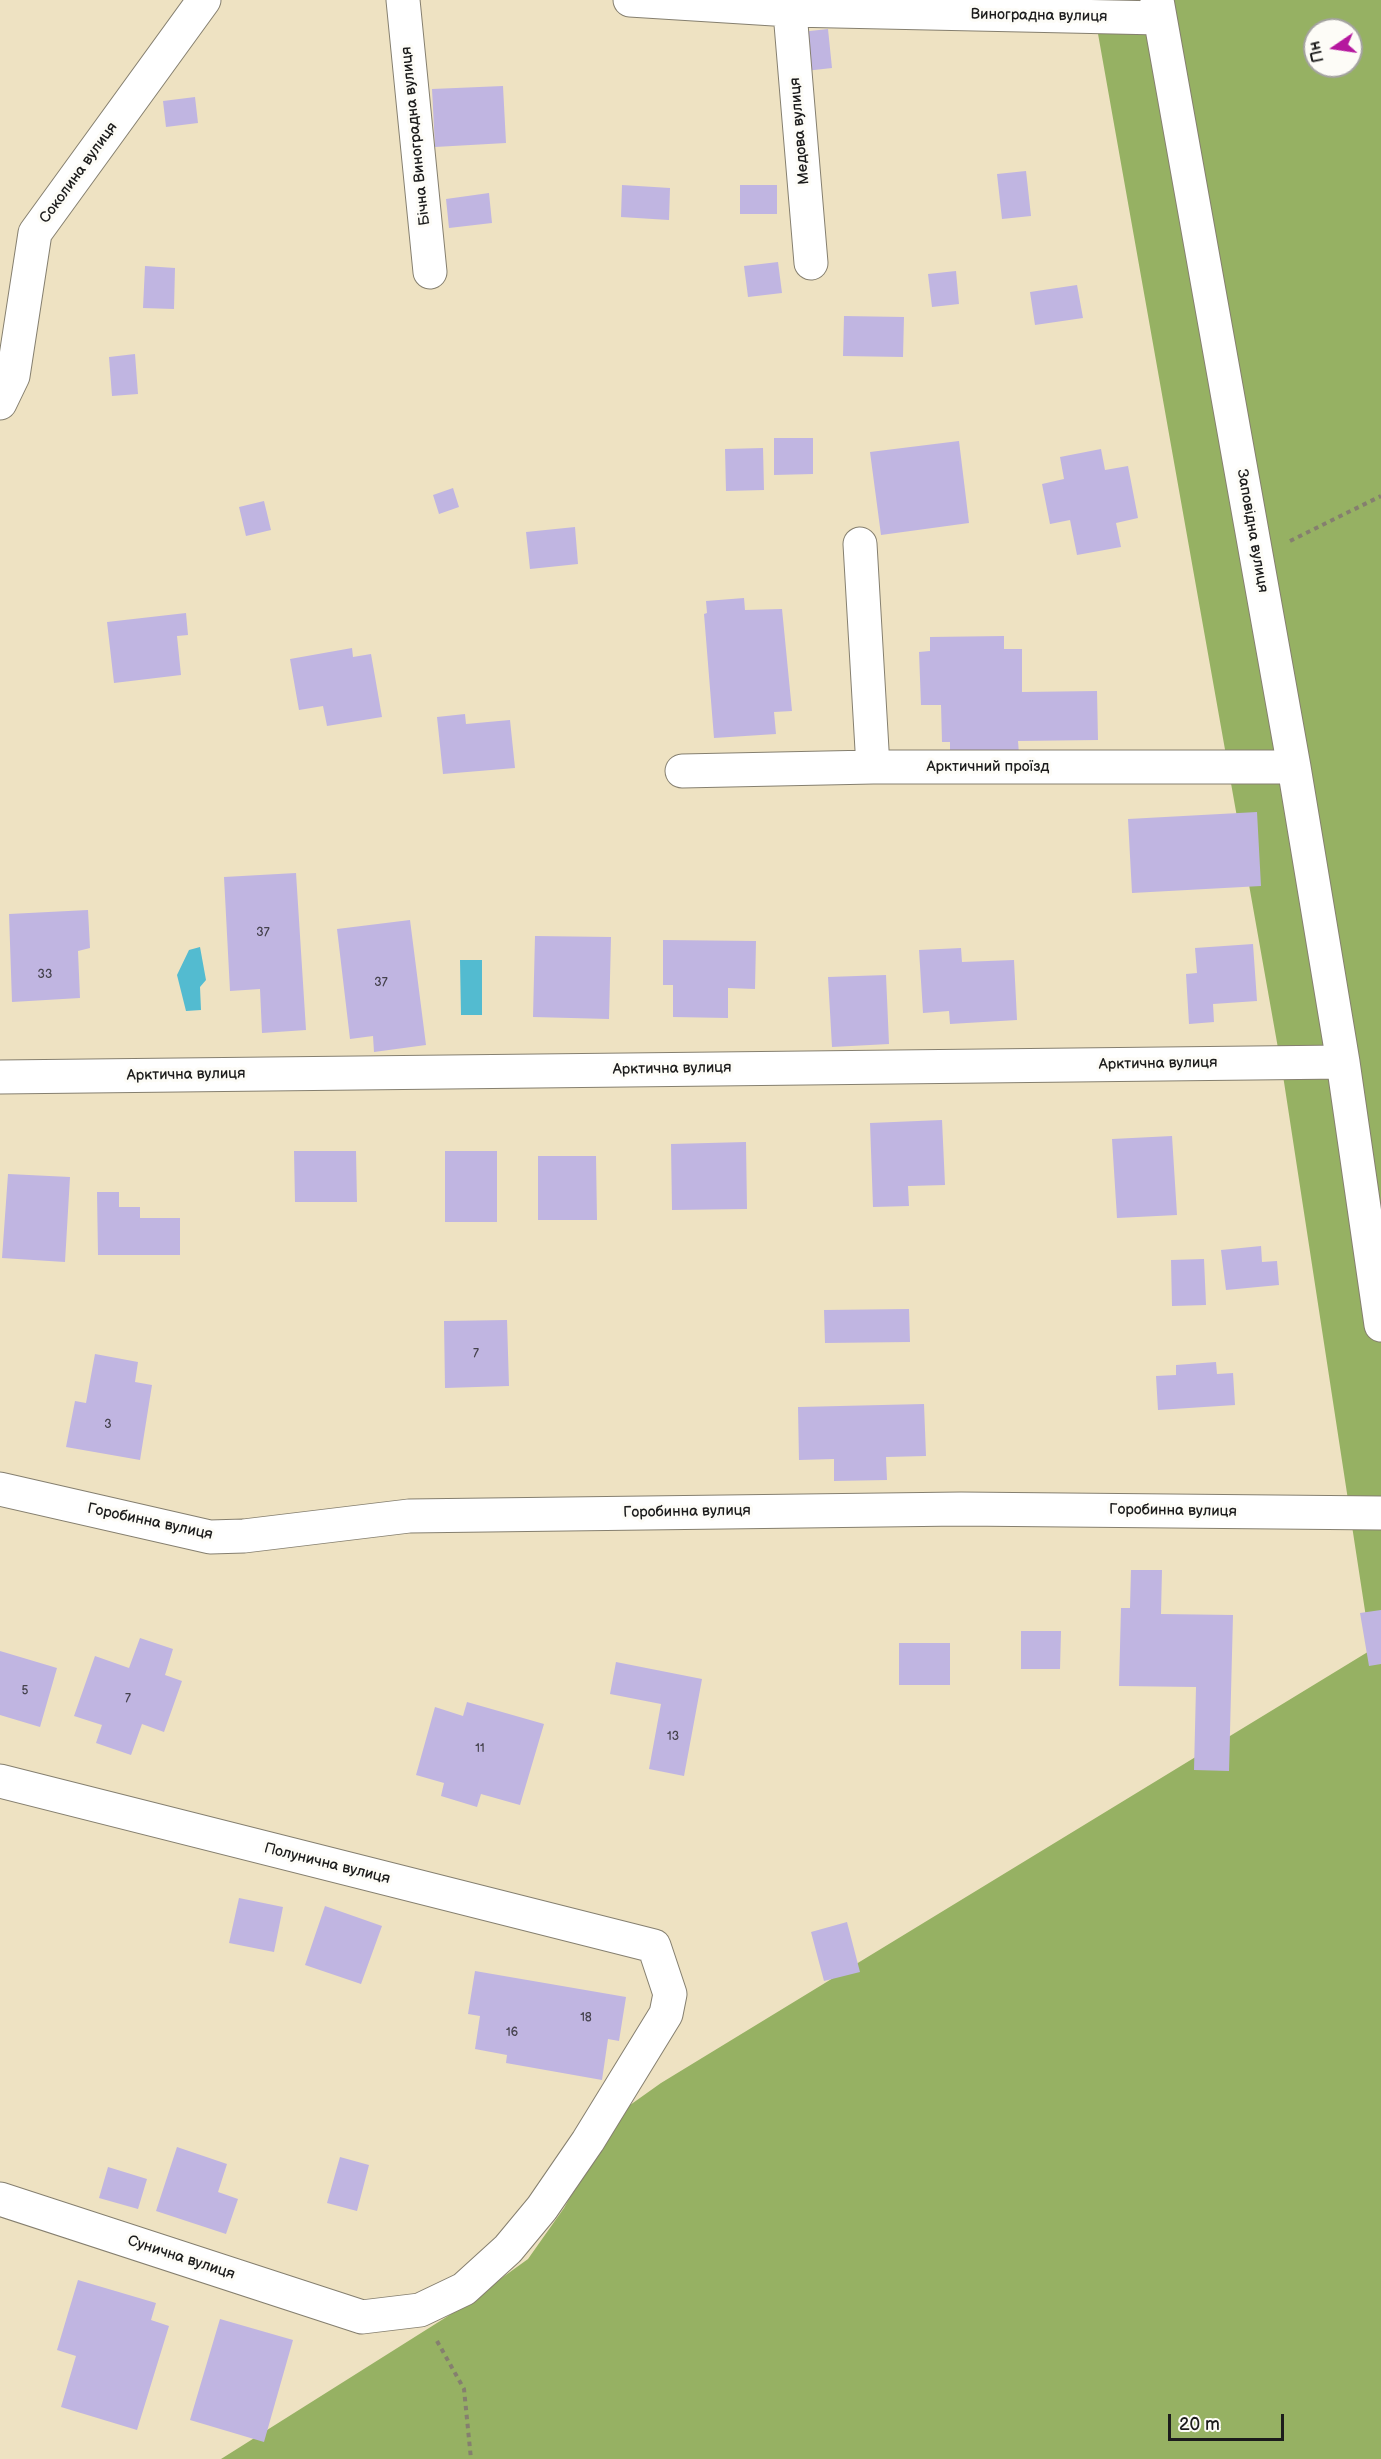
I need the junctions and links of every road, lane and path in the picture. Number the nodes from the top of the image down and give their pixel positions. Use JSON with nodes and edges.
{"nodes":[{"id":1,"x":204,"y":0,"type":"edge"},
{"id":2,"x":403,"y":0,"type":"edge"},
{"id":3,"x":630,"y":0,"type":"edge"},
{"id":4,"x":789,"y":5,"type":"edge"},
{"id":5,"x":1159,"y":9,"type":"edge"},
{"id":6,"x":811,"y":263,"type":"dead end"},
{"id":7,"x":430,"y":272,"type":"dead end"},
{"id":8,"x":0,"y":403,"type":"edge"},
{"id":9,"x":1381,"y":496,"type":"edge"},
{"id":10,"x":860,"y":544,"type":"dead end"},
{"id":11,"x":1257,"y":558,"type":"junction"},
{"id":12,"x":873,"y":767,"type":"junction"},
{"id":13,"x":1294,"y":767,"type":"junction"},
{"id":14,"x":682,"y":771,"type":"dead end"},
{"id":15,"x":1343,"y":1062,"type":"junction"},
{"id":16,"x":0,"y":1077,"type":"edge"},
{"id":17,"x":1381,"y":1325,"type":"edge"},
{"id":18,"x":0,"y":1489,"type":"edge"},
{"id":19,"x":1381,"y":1513,"type":"edge"},
{"id":20,"x":0,"y":1781,"type":"edge"},
{"id":21,"x":0,"y":2199,"type":"edge"},
{"id":22,"x":420,"y":2310,"type":"junction"},
{"id":23,"x":471,"y":2459,"type":"edge"}],
"edges":[{"from":1,"to":8,"type":"street","name":"Соколина вулиця"},
{"from":2,"to":7,"type":"street","name":"Бічна Виноградна вулиця"},
{"from":3,"to":4,"type":"street","name":"Виноградна вулиця"},
{"from":4,"to":5,"type":"street","name":"Виноградна вулиця"},
{"from":4,"to":6,"type":"street","name":"Медова вулиця"},
{"from":5,"to":11,"type":"street","name":"Заповідна вулиця"},
{"from":9,"to":11,"type":"path"},
{"from":10,"to":12,"type":"street"},
{"from":11,"to":13,"type":"street","name":"Заповідна вулиця"},
{"from":12,"to":13,"type":"street","name":"Арктичний проїзд"},
{"from":12,"to":14,"type":"street","name":"Арктичний проїзд"},
{"from":13,"to":15,"type":"street","name":"Заповідна вулиця"},
{"from":15,"to":16,"type":"street","name":"Арктична вулиця"},
{"from":15,"to":17,"type":"street","name":"Заповідна вулиця"},
{"from":18,"to":19,"type":"street","name":"Горобинна вулиця"},
{"from":20,"to":22,"type":"street","name":"Полунична вулиця"},
{"from":21,"to":22,"type":"street","name":"Сунична вулиця"},
{"from":22,"to":23,"type":"path"}]}
